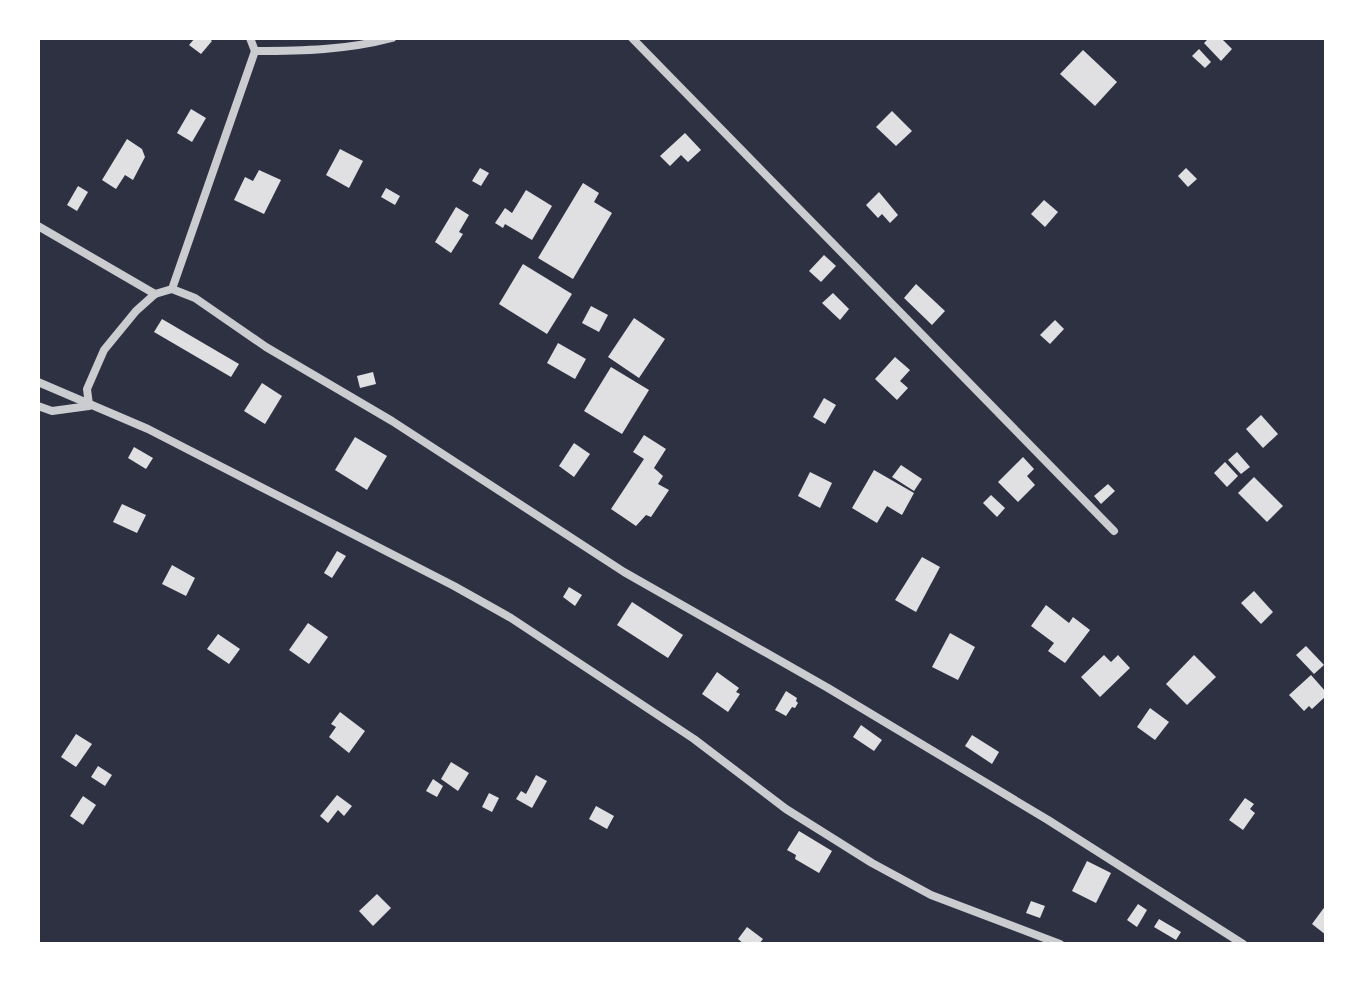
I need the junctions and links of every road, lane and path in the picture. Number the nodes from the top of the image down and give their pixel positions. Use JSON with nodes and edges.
{"nodes":[{"id":1,"x":250,"y":38,"type":"edge"},
{"id":2,"x":392,"y":38,"type":"edge"},
{"id":3,"x":632,"y":38,"type":"edge"},
{"id":4,"x":255,"y":51,"type":"junction"},
{"id":5,"x":38,"y":226,"type":"edge"},
{"id":6,"x":172,"y":289,"type":"junction"},
{"id":7,"x":155,"y":294,"type":"junction"},
{"id":8,"x":38,"y":382,"type":"edge"},
{"id":9,"x":89,"y":405,"type":"junction"},
{"id":10,"x":38,"y":406,"type":"edge"},
{"id":11,"x":1114,"y":531,"type":"dead end"},
{"id":12,"x":1060,"y":944,"type":"edge"},
{"id":13,"x":1243,"y":944,"type":"edge"}],
"edges":[{"from":1,"to":4,"type":"street"},
{"from":2,"to":4,"type":"street"},
{"from":3,"to":11,"type":"street"},
{"from":4,"to":6,"type":"street"},
{"from":5,"to":7,"type":"street"},
{"from":6,"to":7,"type":"street"},
{"from":6,"to":13,"type":"street"},
{"from":7,"to":9,"type":"street"},
{"from":8,"to":9,"type":"street"},
{"from":9,"to":10,"type":"street"},
{"from":9,"to":12,"type":"street"}]}
